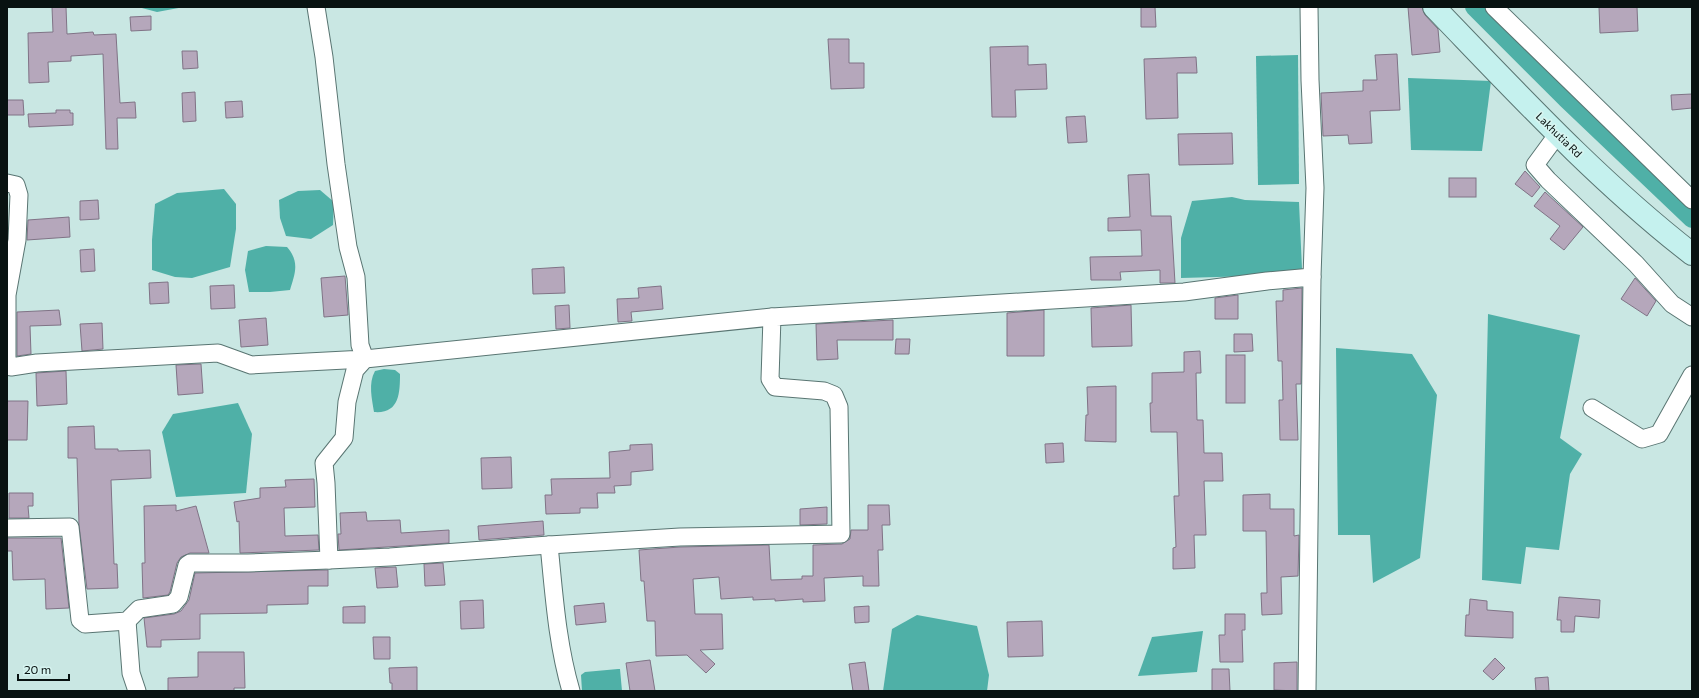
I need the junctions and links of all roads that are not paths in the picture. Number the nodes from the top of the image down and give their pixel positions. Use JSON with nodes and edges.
{"nodes":[{"id":1,"x":316,"y":7,"type":"edge"},
{"id":2,"x":1309,"y":7,"type":"edge"},
{"id":3,"x":1434,"y":7,"type":"edge"},
{"id":4,"x":1494,"y":7,"type":"edge"},
{"id":5,"x":1557,"y":135,"type":"junction"},
{"id":6,"x":7,"y":183,"type":"edge"},
{"id":7,"x":1692,"y":200,"type":"edge"},
{"id":8,"x":1692,"y":254,"type":"edge"},
{"id":9,"x":1312,"y":277,"type":"junction"},
{"id":10,"x":772,"y":317,"type":"junction"},
{"id":11,"x":1692,"y":317,"type":"edge"},
{"id":12,"x":365,"y":359,"type":"junction"},
{"id":13,"x":1692,"y":376,"type":"edge"},
{"id":14,"x":1592,"y":408,"type":"dead end"},
{"id":15,"x":7,"y":528,"type":"edge"},
{"id":16,"x":550,"y":545,"type":"junction"},
{"id":17,"x":329,"y":560,"type":"junction"},
{"id":18,"x":128,"y":620,"type":"junction"},
{"id":19,"x":136,"y":691,"type":"edge"},
{"id":20,"x":571,"y":691,"type":"edge"},
{"id":21,"x":1307,"y":691,"type":"edge"}],
"edges":[{"from":1,"to":12,"type":"street"},
{"from":2,"to":9,"type":"street"},
{"from":3,"to":5,"type":"street","name":"Lakhutia Rd"},
{"from":4,"to":7,"type":"street"},
{"from":5,"to":8,"type":"street","name":"Lakhutia Rd"},
{"from":5,"to":11,"type":"street"},
{"from":6,"to":12,"type":"street"},
{"from":9,"to":10,"type":"street"},
{"from":9,"to":21,"type":"street"},
{"from":10,"to":12,"type":"street"},
{"from":10,"to":16,"type":"street"},
{"from":12,"to":17,"type":"street"},
{"from":13,"to":14,"type":"street"},
{"from":15,"to":18,"type":"street"},
{"from":16,"to":17,"type":"street"},
{"from":16,"to":20,"type":"street"},
{"from":17,"to":18,"type":"street"},
{"from":18,"to":19,"type":"street"}]}
